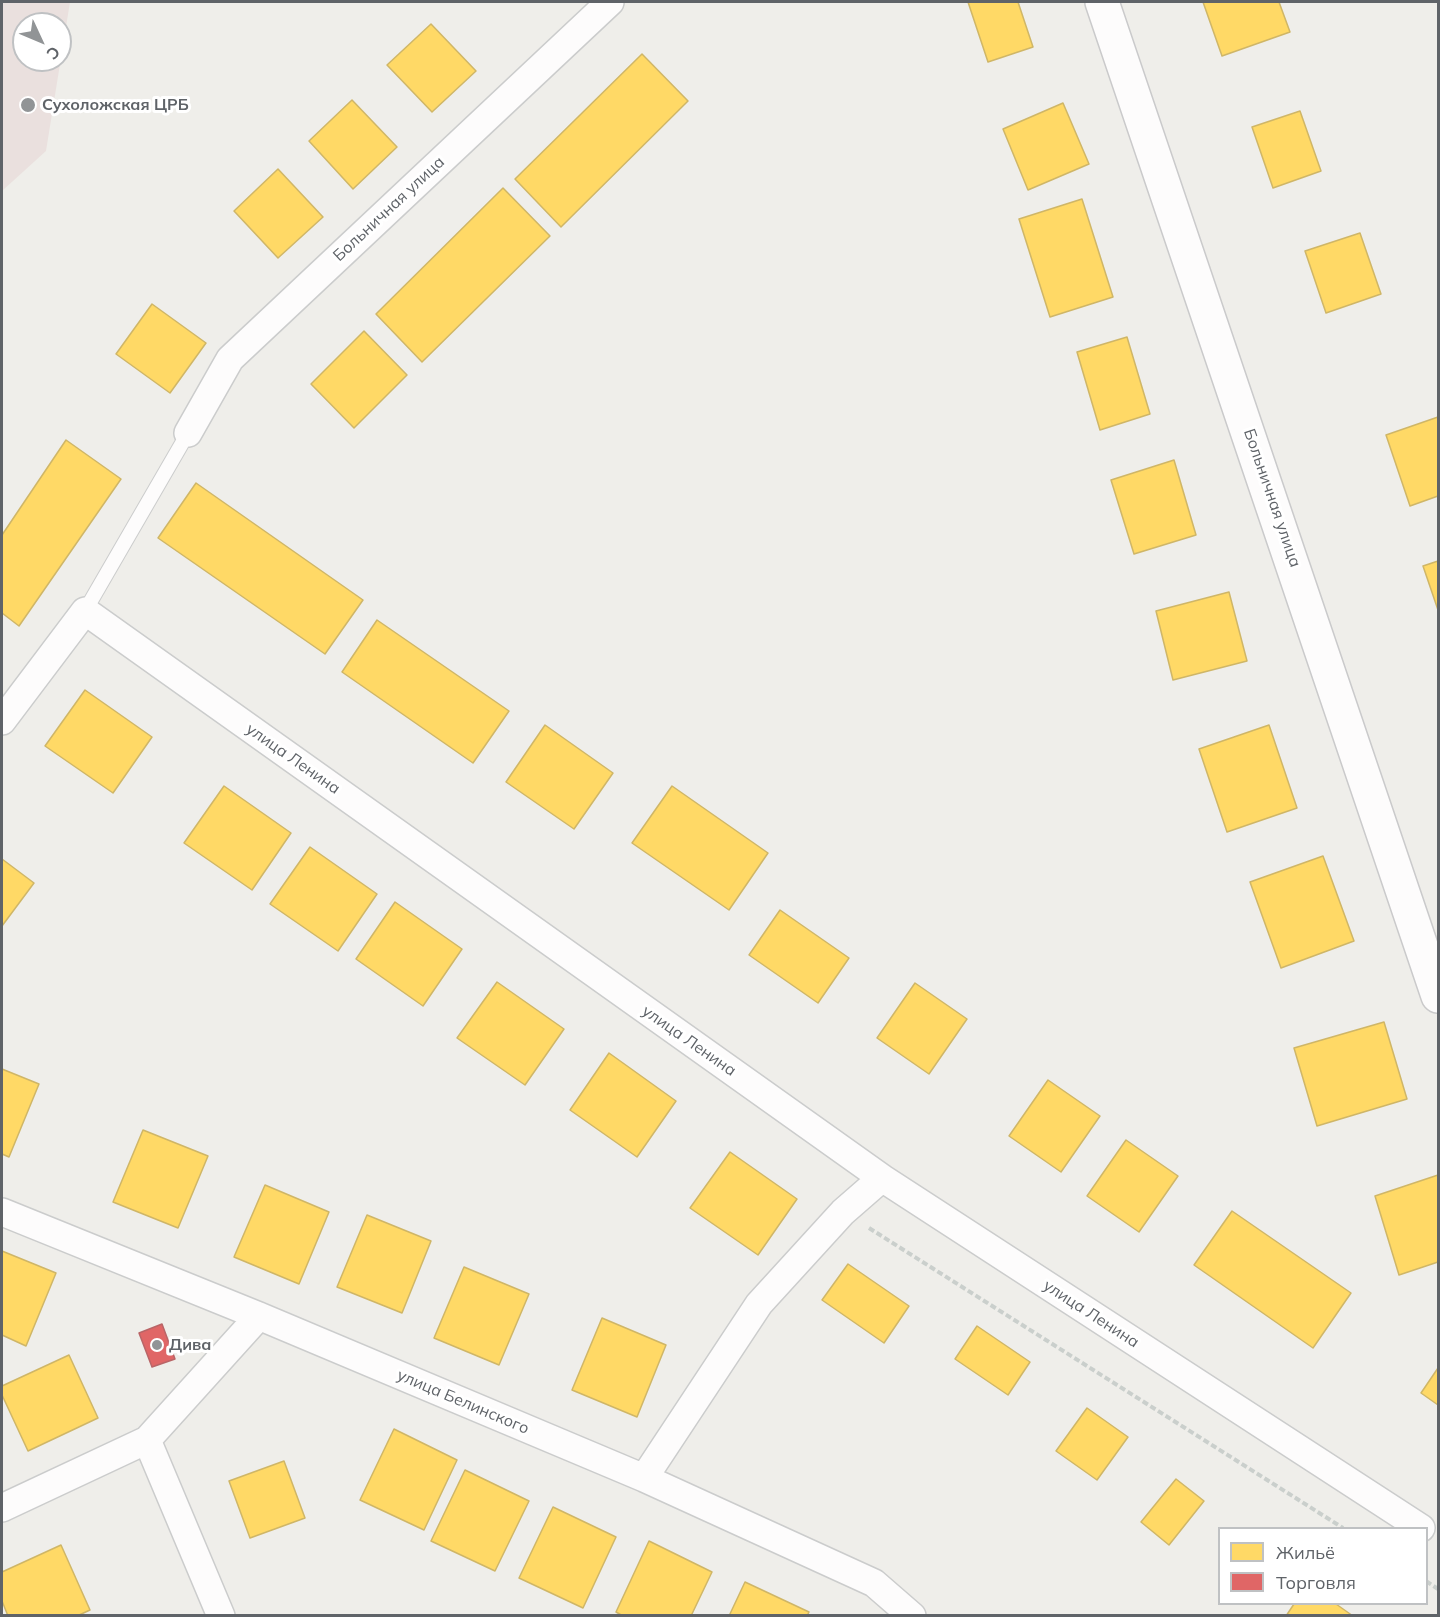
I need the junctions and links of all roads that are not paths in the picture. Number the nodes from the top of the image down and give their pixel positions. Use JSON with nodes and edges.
{"nodes":[{"id":1,"x":610,"y":2,"type":"edge"},
{"id":2,"x":1102,"y":2,"type":"edge"},
{"id":3,"x":188,"y":433,"type":"joint"},
{"id":4,"x":85,"y":611,"type":"junction"},
{"id":5,"x":2,"y":722,"type":"edge"},
{"id":6,"x":1438,"y":996,"type":"edge"},
{"id":7,"x":882,"y":1178,"type":"junction"},
{"id":8,"x":2,"y":1212,"type":"edge"},
{"id":9,"x":260,"y":1316,"type":"junction"},
{"id":10,"x":147,"y":1440,"type":"junction"},
{"id":11,"x":644,"y":1478,"type":"junction"},
{"id":12,"x":2,"y":1508,"type":"edge"},
{"id":13,"x":1418,"y":1527,"type":"edge"},
{"id":14,"x":221,"y":1616,"type":"edge"},
{"id":15,"x":912,"y":1616,"type":"edge"}],
"edges":[{"from":1,"to":3,"type":"street","name":"Больничная улица"},
{"from":2,"to":6,"type":"main road","name":"Больничная улица"},
{"from":3,"to":4,"type":"lane"},
{"from":4,"to":5,"type":"street"},
{"from":4,"to":7,"type":"street","name":"улица Ленина"},
{"from":7,"to":11,"type":"street"},
{"from":7,"to":13,"type":"street","name":"улица Ленина"},
{"from":8,"to":9,"type":"street","name":"улица Белинского"},
{"from":9,"to":10,"type":"street"},
{"from":9,"to":11,"type":"street","name":"улица Белинского"},
{"from":10,"to":12,"type":"street"},
{"from":10,"to":14,"type":"street"},
{"from":11,"to":15,"type":"street","name":"улица Белинского"}]}
